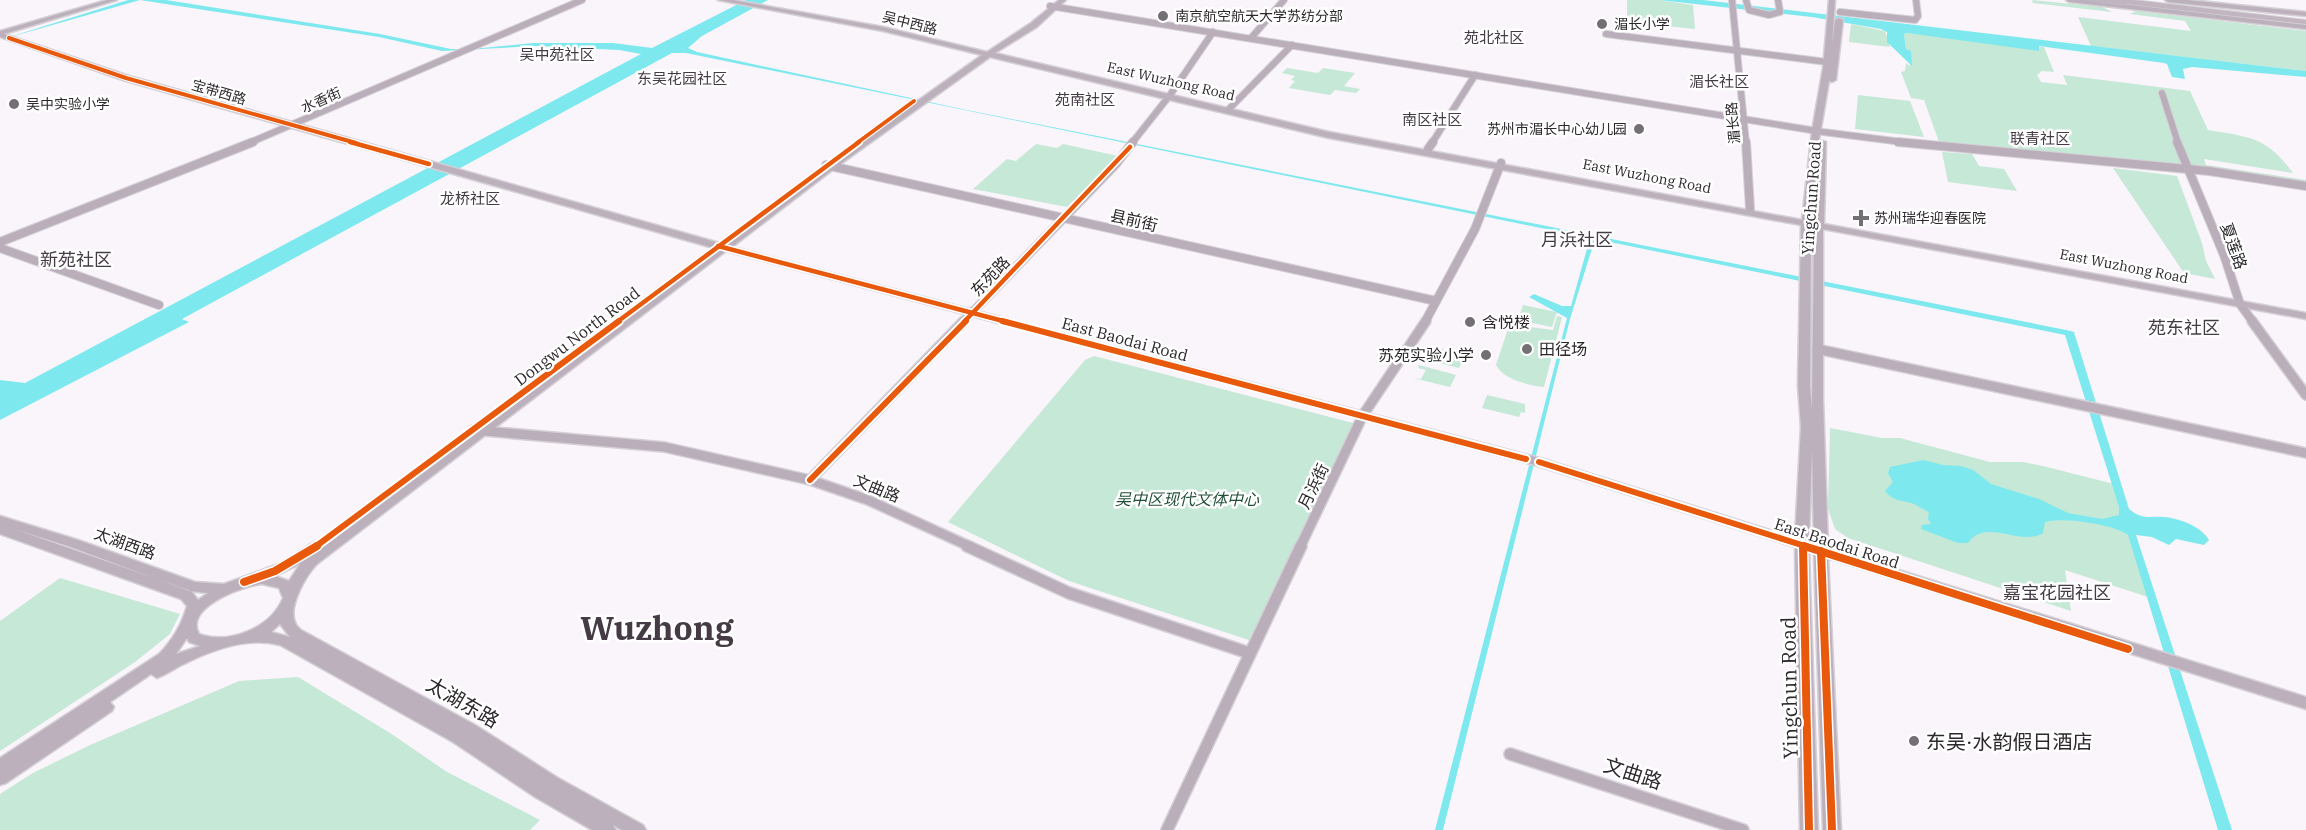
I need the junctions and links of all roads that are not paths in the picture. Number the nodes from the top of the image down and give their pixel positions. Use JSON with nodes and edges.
{"nodes":[{"id":1,"x":108,"y":0,"type":"edge"},
{"id":2,"x":114,"y":0,"type":"edge"},
{"id":3,"x":582,"y":0,"type":"edge"},
{"id":4,"x":721,"y":0,"type":"edge"},
{"id":5,"x":1063,"y":0,"type":"edge"},
{"id":6,"x":1284,"y":0,"type":"edge"},
{"id":7,"x":1832,"y":0,"type":"edge"},
{"id":8,"x":1840,"y":0,"type":"edge"},
{"id":9,"x":1916,"y":0,"type":"edge"},
{"id":10,"x":2069,"y":0,"type":"edge"},
{"id":11,"x":2087,"y":0,"type":"edge"},
{"id":12,"x":2100,"y":0,"type":"edge"},
{"id":13,"x":2114,"y":0,"type":"edge"},
{"id":14,"x":2140,"y":0,"type":"edge"},
{"id":15,"x":2151,"y":0,"type":"edge"},
{"id":16,"x":2168,"y":0,"type":"edge"},
{"id":17,"x":736,"y":1,"type":"edge"},
{"id":18,"x":1732,"y":1,"type":"edge"},
{"id":19,"x":1746,"y":2,"type":"edge"},
{"id":20,"x":1778,"y":2,"type":"edge"},
{"id":21,"x":1054,"y":4,"type":"edge"},
{"id":22,"x":2176,"y":6,"type":"edge"},
{"id":23,"x":2241,"y":7,"type":"junction"},
{"id":24,"x":2214,"y":13,"type":"junction"},
{"id":25,"x":2249,"y":16,"type":"junction"},
{"id":26,"x":1836,"y":17,"type":"junction"},
{"id":27,"x":2306,"y":20,"type":"edge"},
{"id":28,"x":1213,"y":32,"type":"junction"},
{"id":29,"x":5,"y":34,"type":"edge"},
{"id":30,"x":1606,"y":34,"type":"dead end"},
{"id":31,"x":1251,"y":38,"type":"junction"},
{"id":32,"x":1292,"y":45,"type":"junction"},
{"id":33,"x":1736,"y":49,"type":"junction"},
{"id":34,"x":986,"y":53,"type":"junction"},
{"id":35,"x":1831,"y":62,"type":"junction"},
{"id":36,"x":1475,"y":75,"type":"junction"},
{"id":37,"x":2162,"y":93,"type":"dead end"},
{"id":38,"x":1169,"y":97,"type":"junction"},
{"id":39,"x":1229,"y":109,"type":"junction"},
{"id":40,"x":1746,"y":119,"type":"junction"},
{"id":41,"x":295,"y":124,"type":"junction"},
{"id":42,"x":1819,"y":132,"type":"junction"},
{"id":43,"x":1428,"y":149,"type":"junction"},
{"id":44,"x":1500,"y":164,"type":"junction"},
{"id":45,"x":829,"y":166,"type":"junction"},
{"id":46,"x":2188,"y":169,"type":"junction"},
{"id":47,"x":2306,"y":186,"type":"edge"},
{"id":48,"x":1750,"y":209,"type":"junction"},
{"id":49,"x":1064,"y":218,"type":"junction"},
{"id":50,"x":1806,"y":222,"type":"junction"},
{"id":51,"x":1818,"y":224,"type":"junction"},
{"id":52,"x":0,"y":242,"type":"edge"},
{"id":53,"x":724,"y":245,"type":"junction"},
{"id":54,"x":0,"y":248,"type":"edge"},
{"id":55,"x":1811,"y":280,"type":"junction"},
{"id":56,"x":1436,"y":301,"type":"junction"},
{"id":57,"x":2239,"y":302,"type":"junction"},
{"id":58,"x":159,"y":305,"type":"dead end"},
{"id":59,"x":975,"y":311,"type":"junction"},
{"id":60,"x":2306,"y":315,"type":"edge"},
{"id":61,"x":1817,"y":349,"type":"junction"},
{"id":62,"x":2306,"y":395,"type":"edge"},
{"id":63,"x":1364,"y":413,"type":"junction"},
{"id":64,"x":476,"y":431,"type":"junction"},
{"id":65,"x":2306,"y":453,"type":"edge"},
{"id":66,"x":810,"y":480,"type":"junction"},
{"id":67,"x":0,"y":520,"type":"edge"},
{"id":68,"x":0,"y":529,"type":"edge"},
{"id":69,"x":1803,"y":542,"type":"junction"},
{"id":70,"x":1821,"y":548,"type":"junction"},
{"id":71,"x":241,"y":583,"type":"junction"},
{"id":72,"x":290,"y":599,"type":"junction"},
{"id":73,"x":190,"y":620,"type":"junction"},
{"id":74,"x":235,"y":640,"type":"junction"},
{"id":75,"x":1249,"y":652,"type":"junction"},
{"id":76,"x":2206,"y":670,"type":"junction"},
{"id":77,"x":129,"y":686,"type":"junction"},
{"id":78,"x":2306,"y":696,"type":"edge"},
{"id":79,"x":2306,"y":703,"type":"edge"},
{"id":80,"x":1510,"y":753,"type":"dead end"},
{"id":81,"x":0,"y":767,"type":"edge"},
{"id":82,"x":0,"y":778,"type":"edge"},
{"id":83,"x":607,"y":830,"type":"edge"},
{"id":84,"x":637,"y":830,"type":"edge"},
{"id":85,"x":1167,"y":830,"type":"edge"},
{"id":86,"x":1743,"y":830,"type":"edge"},
{"id":87,"x":1809,"y":830,"type":"edge"},
{"id":88,"x":1832,"y":830,"type":"edge"}],
"edges":[{"from":1,"to":29,"type":"main road"},
{"from":2,"to":29,"type":"main road"},
{"from":3,"to":41,"type":"street","name":"水香街"},
{"from":4,"to":17,"type":"main road","name":"吴中西路"},
{"from":5,"to":21,"type":"main road","name":"Dongwu North Road"},
{"from":6,"to":31,"type":"street"},
{"from":7,"to":26,"type":"main road","name":"Yingchun Road"},
{"from":8,"to":26,"type":"main road","name":"Yingchun Road"},
{"from":9,"to":26,"type":"street"},
{"from":10,"to":27,"type":"main road"},
{"from":11,"to":22,"type":"highway"},
{"from":12,"to":24,"type":"street"},
{"from":13,"to":22,"type":"highway"},
{"from":14,"to":27,"type":"highway"},
{"from":15,"to":27,"type":"highway"},
{"from":16,"to":22,"type":"main road"},
{"from":17,"to":34,"type":"main road","name":"吴中西路"},
{"from":18,"to":33,"type":"street","name":"湄长路"},
{"from":19,"to":20,"type":"street"},
{"from":21,"to":28,"type":"street"},
{"from":21,"to":34,"type":"main road","name":"Dongwu North Road"},
{"from":22,"to":23,"type":"main road"},
{"from":22,"to":24,"type":"highway"},
{"from":22,"to":25,"type":"highway"},
{"from":22,"to":27,"type":"highway"},
{"from":23,"to":27,"type":"highway"},
{"from":23,"to":27,"type":"main road"},
{"from":24,"to":25,"type":"highway"},
{"from":25,"to":27,"type":"highway"},
{"from":26,"to":35,"type":"main road","name":"Yingchun Road"},
{"from":28,"to":31,"type":"street"},
{"from":28,"to":38,"type":"street","name":"东苑路"},
{"from":29,"to":41,"type":"main road","name":"宝带西路"},
{"from":30,"to":33,"type":"street"},
{"from":31,"to":32,"type":"street"},
{"from":32,"to":36,"type":"street"},
{"from":32,"to":39,"type":"street"},
{"from":33,"to":35,"type":"street"},
{"from":33,"to":40,"type":"street","name":"湄长路"},
{"from":34,"to":38,"type":"main road","name":"East Wuzhong Road"},
{"from":34,"to":45,"type":"main road","name":"Dongwu North Road"},
{"from":35,"to":42,"type":"main road","name":"Yingchun Road"},
{"from":36,"to":40,"type":"street"},
{"from":36,"to":43,"type":"street"},
{"from":37,"to":46,"type":"street","name":"夏莲路"},
{"from":38,"to":39,"type":"main road","name":"East Wuzhong Road"},
{"from":38,"to":44,"type":"main road","name":"East Wuzhong Road"},
{"from":38,"to":49,"type":"street","name":"东苑路"},
{"from":39,"to":43,"type":"main road","name":"East Wuzhong Road"},
{"from":40,"to":42,"type":"street"},
{"from":40,"to":48,"type":"street","name":"湄长路"},
{"from":41,"to":52,"type":"street","name":"水香街"},
{"from":41,"to":53,"type":"main road","name":"宝带西路"},
{"from":42,"to":46,"type":"street"},
{"from":42,"to":50,"type":"main road","name":"Yingchun Road"},
{"from":42,"to":51,"type":"main road","name":"Yingchun Road"},
{"from":43,"to":44,"type":"main road","name":"East Wuzhong Road"},
{"from":44,"to":48,"type":"main road","name":"East Wuzhong Road"},
{"from":44,"to":50,"type":"main road","name":"East Wuzhong Road"},
{"from":44,"to":56,"type":"street","name":"月浜街"},
{"from":45,"to":49,"type":"street","name":"县前街"},
{"from":45,"to":53,"type":"main road","name":"Dongwu North Road"},
{"from":46,"to":47,"type":"street"},
{"from":46,"to":57,"type":"street","name":"夏莲路"},
{"from":48,"to":50,"type":"main road","name":"East Wuzhong Road"},
{"from":49,"to":56,"type":"street","name":"县前街"},
{"from":49,"to":59,"type":"street","name":"东苑路"},
{"from":50,"to":51,"type":"main road","name":"East Wuzhong Road"},
{"from":50,"to":55,"type":"main road","name":"Yingchun Road"},
{"from":51,"to":55,"type":"main road","name":"Yingchun Road"},
{"from":51,"to":57,"type":"main road","name":"East Wuzhong Road"},
{"from":53,"to":59,"type":"main road","name":"East Baodai Road"},
{"from":53,"to":64,"type":"main road","name":"Dongwu North Road"},
{"from":54,"to":58,"type":"street"},
{"from":55,"to":61,"type":"main road","name":"Yingchun Road"},
{"from":55,"to":69,"type":"main road","name":"Yingchun Road"},
{"from":56,"to":63,"type":"street","name":"月浜街"},
{"from":57,"to":60,"type":"main road","name":"East Wuzhong Road"},
{"from":57,"to":62,"type":"street","name":"夏莲路"},
{"from":59,"to":63,"type":"main road","name":"East Baodai Road"},
{"from":59,"to":66,"type":"street","name":"东苑路"},
{"from":61,"to":65,"type":"street"},
{"from":61,"to":70,"type":"main road","name":"Yingchun Road"},
{"from":63,"to":69,"type":"main road","name":"East Baodai Road"},
{"from":63,"to":75,"type":"street","name":"月浜街"},
{"from":64,"to":66,"type":"street","name":"文曲路"},
{"from":64,"to":71,"type":"main road","name":"Dongwu North Road"},
{"from":64,"to":72,"type":"main road","name":"Dongwu North Road"},
{"from":66,"to":75,"type":"street","name":"文曲路"},
{"from":67,"to":71,"type":"main road","name":"太湖西路"},
{"from":68,"to":73,"type":"main road","name":"太湖西路"},
{"from":69,"to":70,"type":"main road","name":"East Baodai Road"},
{"from":69,"to":87,"type":"main road","name":"Yingchun Road"},
{"from":70,"to":76,"type":"main road","name":"East Baodai Road"},
{"from":70,"to":88,"type":"main road","name":"Yingchun Road"},
{"from":71,"to":72,"type":"main road"},
{"from":71,"to":73,"type":"main road"},
{"from":72,"to":74,"type":"main road","name":"Dongwu North Road"},
{"from":72,"to":84,"type":"main road","name":"太湖东路"},
{"from":73,"to":74,"type":"main road"},
{"from":73,"to":77,"type":"main road"},
{"from":74,"to":77,"type":"main road"},
{"from":74,"to":83,"type":"main road","name":"太湖东路"},
{"from":75,"to":85,"type":"street","name":"月浜街"},
{"from":76,"to":78,"type":"main road","name":"East Baodai Road"},
{"from":76,"to":79,"type":"main road","name":"East Baodai Road"},
{"from":77,"to":81,"type":"main road"},
{"from":77,"to":82,"type":"main road"},
{"from":80,"to":86,"type":"street","name":"文曲路"}]}
